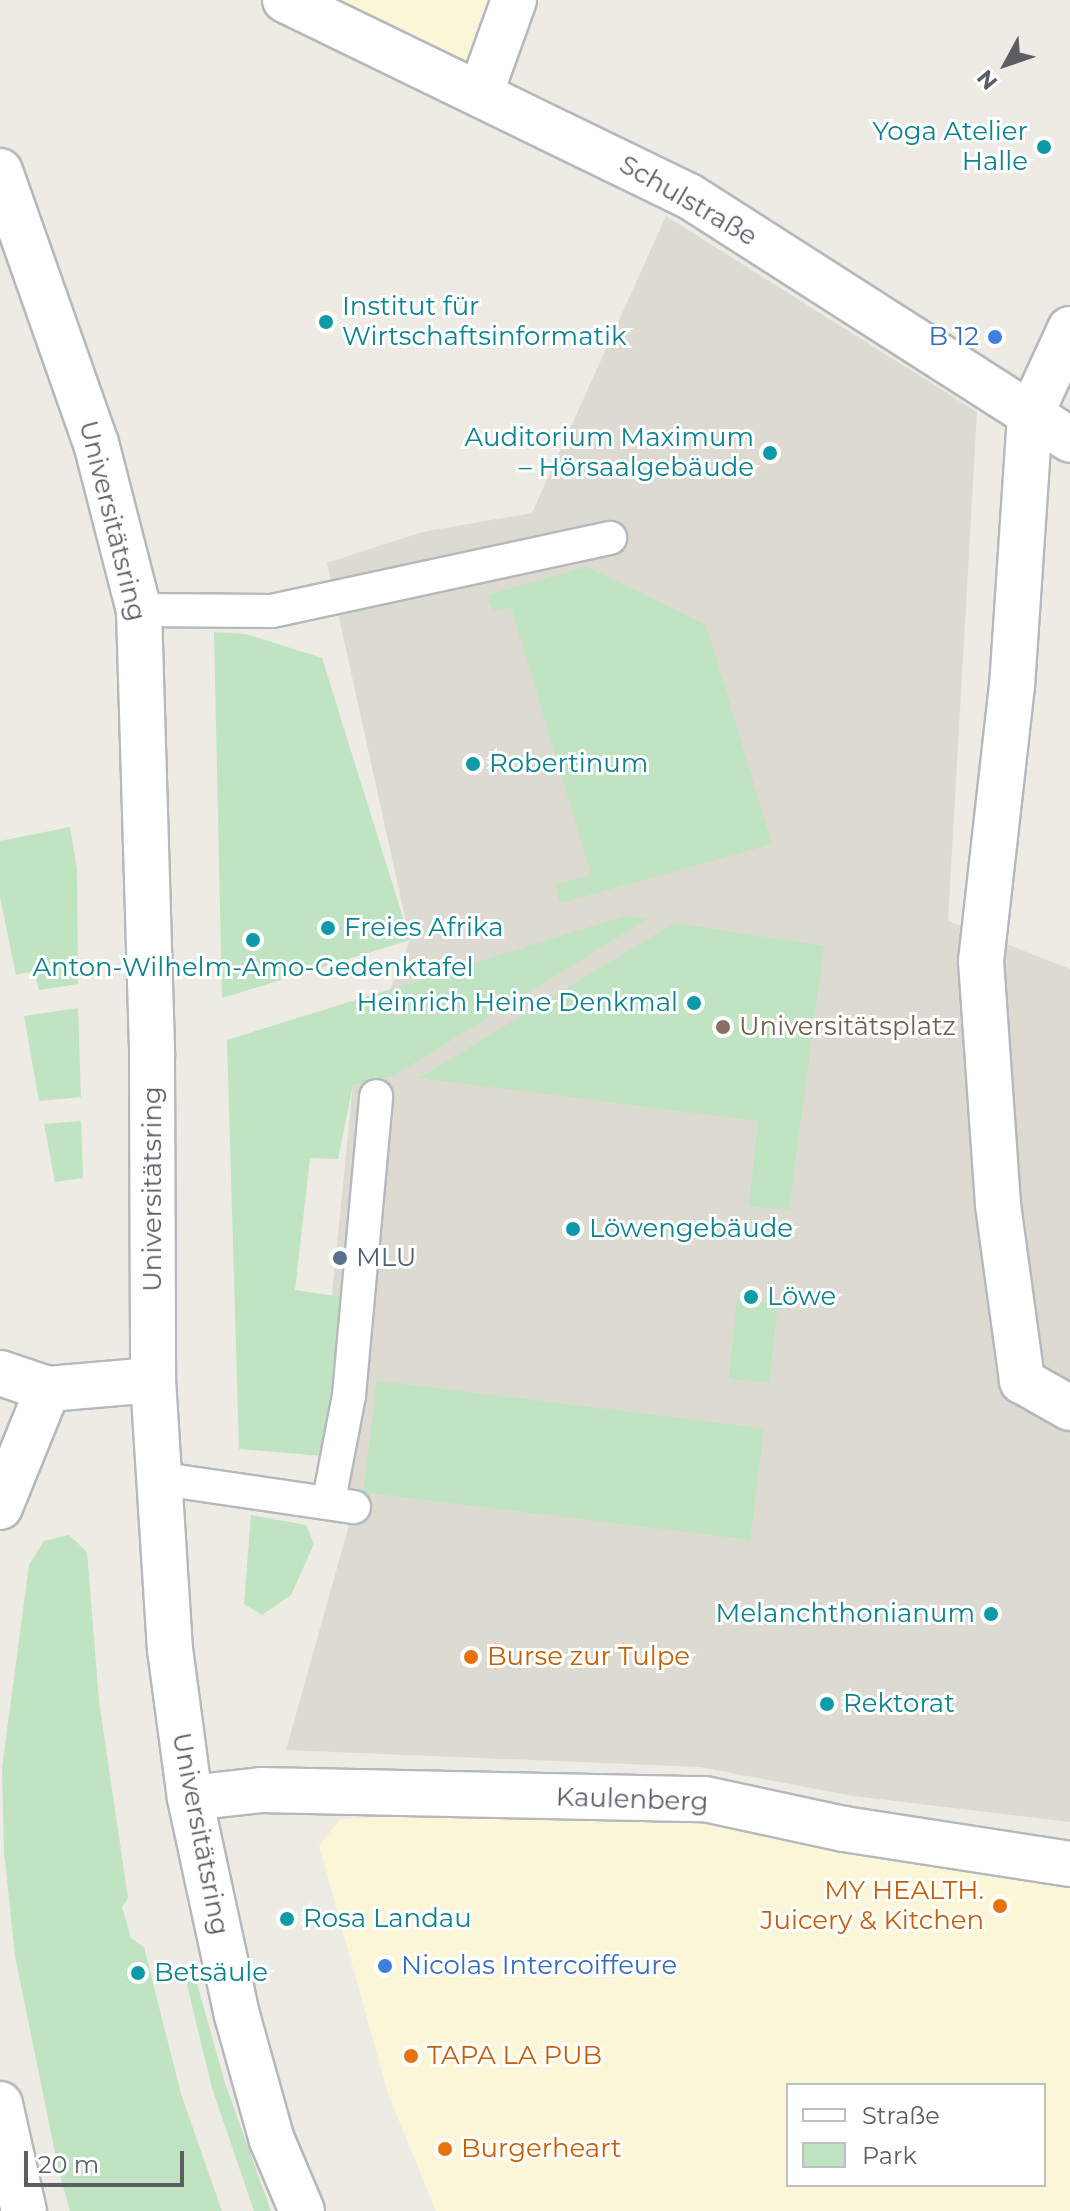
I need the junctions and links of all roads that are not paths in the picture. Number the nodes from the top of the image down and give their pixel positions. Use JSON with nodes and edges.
{"nodes":[{"id":1,"x":285,"y":0,"type":"edge"},
{"id":2,"x":514,"y":0,"type":"edge"},
{"id":3,"x":481,"y":92,"type":"junction"},
{"id":4,"x":0,"y":171,"type":"edge"},
{"id":5,"x":1070,"y":329,"type":"edge"},
{"id":6,"x":1030,"y":416,"type":"junction"},
{"id":7,"x":1070,"y":440,"type":"edge"},
{"id":8,"x":610,"y":538,"type":"dead end"},
{"id":9,"x":139,"y":610,"type":"junction"},
{"id":10,"x":376,"y":1096,"type":"dead end"},
{"id":11,"x":0,"y":1373,"type":"edge"},
{"id":12,"x":153,"y":1380,"type":"junction"},
{"id":13,"x":48,"y":1389,"type":"junction"},
{"id":14,"x":1070,"y":1408,"type":"edge"},
{"id":15,"x":162,"y":1479,"type":"junction"},
{"id":16,"x":0,"y":1507,"type":"edge"},
{"id":17,"x":190,"y":1798,"type":"junction"},
{"id":18,"x":1070,"y":1864,"type":"edge"},
{"id":19,"x":0,"y":2104,"type":"edge"},
{"id":20,"x":24,"y":2211,"type":"edge"},
{"id":21,"x":302,"y":2211,"type":"edge"}],
"edges":[{"from":1,"to":3,"type":"street","name":"Schulstraße"},
{"from":2,"to":3,"type":"street"},
{"from":3,"to":6,"type":"street","name":"Schulstraße"},
{"from":4,"to":9,"type":"street","name":"Universitätsring"},
{"from":5,"to":6,"type":"street"},
{"from":6,"to":7,"type":"street","name":"Schulstraße"},
{"from":6,"to":14,"type":"street"},
{"from":8,"to":9,"type":"lane"},
{"from":9,"to":12,"type":"street","name":"Universitätsring"},
{"from":10,"to":15,"type":"lane"},
{"from":11,"to":13,"type":"street"},
{"from":12,"to":13,"type":"street"},
{"from":12,"to":15,"type":"street","name":"Universitätsring"},
{"from":13,"to":16,"type":"street"},
{"from":15,"to":17,"type":"street","name":"Universitätsring"},
{"from":17,"to":18,"type":"street","name":"Kaulenberg"},
{"from":17,"to":21,"type":"street","name":"Universitätsring"},
{"from":19,"to":20,"type":"street"}]}
